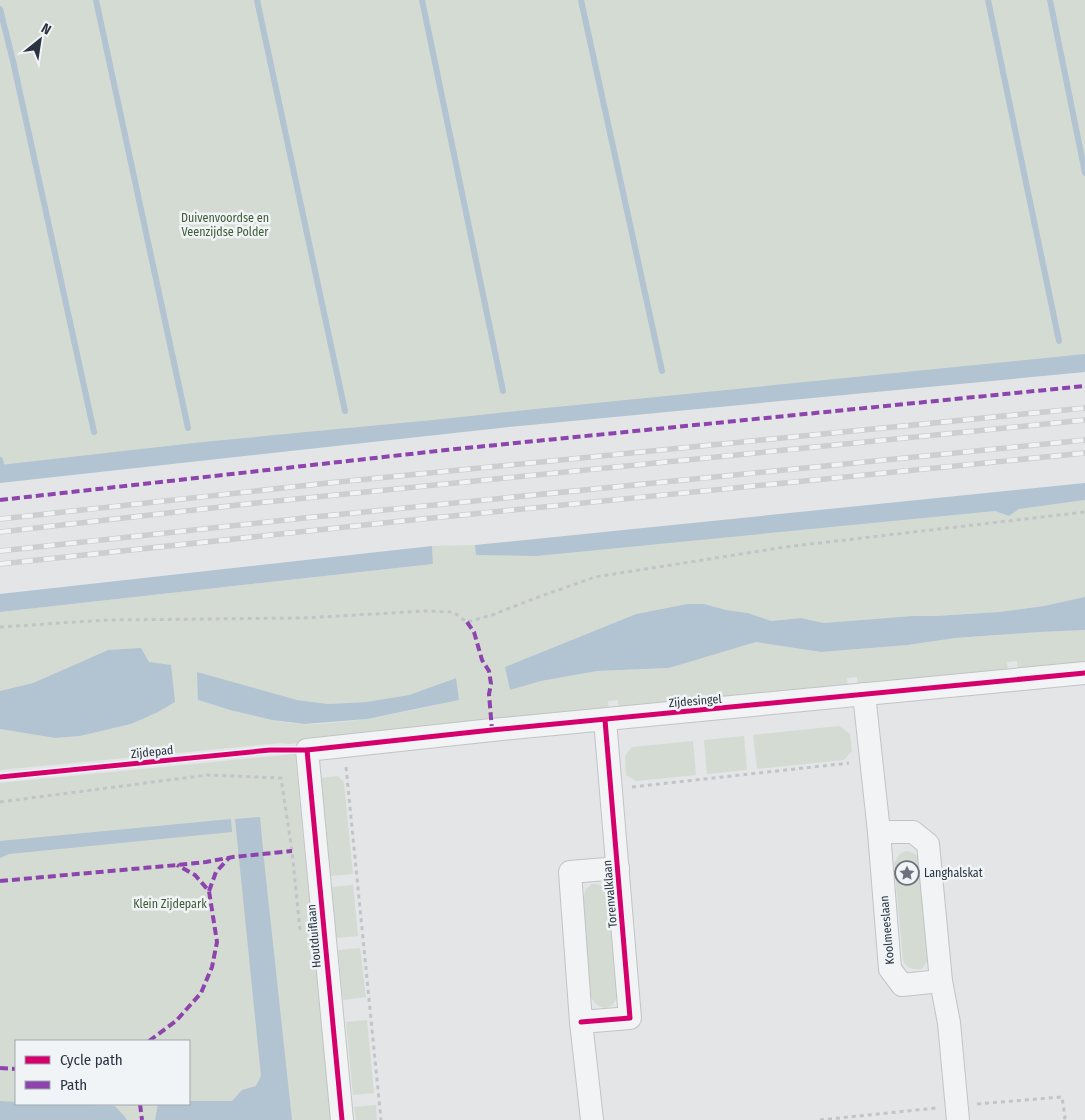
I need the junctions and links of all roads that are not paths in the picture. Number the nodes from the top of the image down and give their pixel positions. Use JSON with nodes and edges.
{"nodes":[{"id":1,"x":1085,"y":673,"type":"edge"},
{"id":2,"x":864,"y":694,"type":"junction"},
{"id":3,"x":605,"y":720,"type":"junction"},
{"id":4,"x":307,"y":750,"type":"joint"},
{"id":5,"x":879,"y":832,"type":"junction"},
{"id":6,"x":618,"y":868,"type":"junction"},
{"id":7,"x":941,"y":981,"type":"junction"},
{"id":8,"x":580,"y":1022,"type":"junction"},
{"id":9,"x":342,"y":1120,"type":"edge"},
{"id":10,"x":592,"y":1120,"type":"edge"},
{"id":11,"x":958,"y":1120,"type":"edge"}],
"edges":[{"from":1,"to":2,"type":"street","name":"Zijdesingel"},
{"from":2,"to":3,"type":"street","name":"Zijdesingel"},
{"from":2,"to":5,"type":"street","name":"Koolmeeslaan"},
{"from":3,"to":4,"type":"street","name":"Zijdesingel"},
{"from":3,"to":6,"type":"street","name":"Torenvalklaan"},
{"from":4,"to":9,"type":"street","name":"Houtduiflaan"},
{"from":5,"to":7,"type":"street"},
{"from":5,"to":7,"type":"street","name":"Koolmeeslaan"},
{"from":6,"to":8,"type":"street","name":"Torenvalklaan"},
{"from":6,"to":8,"type":"street","name":"Torenvalklaan"},
{"from":7,"to":11,"type":"street"},
{"from":8,"to":10,"type":"street","name":"Torenvalklaan"}]}
